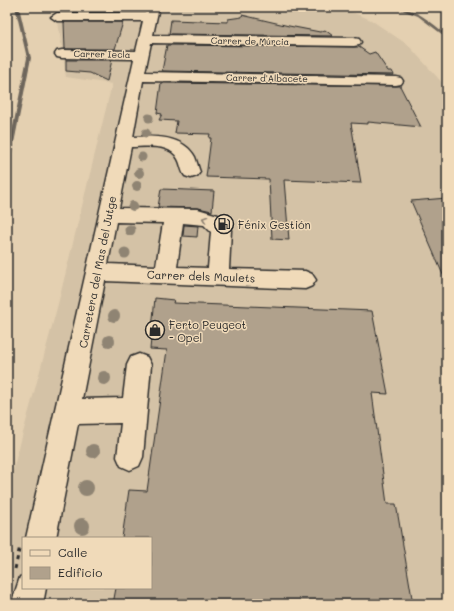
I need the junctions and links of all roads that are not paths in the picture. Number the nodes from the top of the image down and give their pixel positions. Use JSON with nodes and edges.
{"nodes":[{"id":1,"x":152,"y":12,"type":"edge"},
{"id":2,"x":57,"y":17,"type":"dead end"},
{"id":3,"x":354,"y":42,"type":"dead end"},
{"id":4,"x":144,"y":47,"type":"junction"},
{"id":5,"x":62,"y":54,"type":"dead end"},
{"id":6,"x":137,"y":76,"type":"junction"},
{"id":7,"x":396,"y":81,"type":"dead end"},
{"id":8,"x":123,"y":142,"type":"junction"},
{"id":9,"x":191,"y":172,"type":"dead end"},
{"id":10,"x":109,"y":215,"type":"junction"},
{"id":11,"x":174,"y":216,"type":"junction"},
{"id":12,"x":97,"y":272,"type":"junction"},
{"id":13,"x":165,"y":274,"type":"junction"},
{"id":14,"x":218,"y":276,"type":"junction"},
{"id":15,"x":305,"y":280,"type":"dead end"},
{"id":16,"x":139,"y":365,"type":"dead end"},
{"id":17,"x":134,"y":410,"type":"junction"},
{"id":18,"x":69,"y":412,"type":"junction"},
{"id":19,"x":130,"y":456,"type":"dead end"},
{"id":20,"x":42,"y":537,"type":"edge"},
{"id":21,"x":31,"y":589,"type":"edge"},
{"id":22,"x":27,"y":604,"type":"edge"}],
"edges":[{"from":1,"to":2,"type":"street"},
{"from":1,"to":4,"type":"street","name":"Carretera del Mas del Jutge"},
{"from":3,"to":4,"type":"street","name":"Carrer de Múrcia"},
{"from":4,"to":5,"type":"street","name":"Carrer Iecla"},
{"from":4,"to":6,"type":"street","name":"Carretera del Mas del Jutge"},
{"from":6,"to":7,"type":"street","name":"Carrer d'Albacete"},
{"from":6,"to":8,"type":"street","name":"Carretera del Mas del Jutge"},
{"from":8,"to":9,"type":"street"},
{"from":8,"to":10,"type":"street","name":"Carretera del Mas del Jutge"},
{"from":10,"to":11,"type":"street"},
{"from":10,"to":12,"type":"street","name":"Carretera del Mas del Jutge"},
{"from":11,"to":13,"type":"street"},
{"from":14,"to":11,"type":"street","one_way":true},
{"from":12,"to":13,"type":"street","name":"Carrer dels Maulets"},
{"from":12,"to":18,"type":"street","name":"Carretera del Mas del Jutge"},
{"from":13,"to":14,"type":"street","name":"Carrer dels Maulets"},
{"from":14,"to":15,"type":"street","name":"Carrer dels Maulets"},
{"from":16,"to":17,"type":"street"},
{"from":17,"to":18,"type":"street"},
{"from":17,"to":19,"type":"street"},
{"from":18,"to":20,"type":"street","name":"Carretera del Mas del Jutge"},
{"from":21,"to":22,"type":"street"}]}
